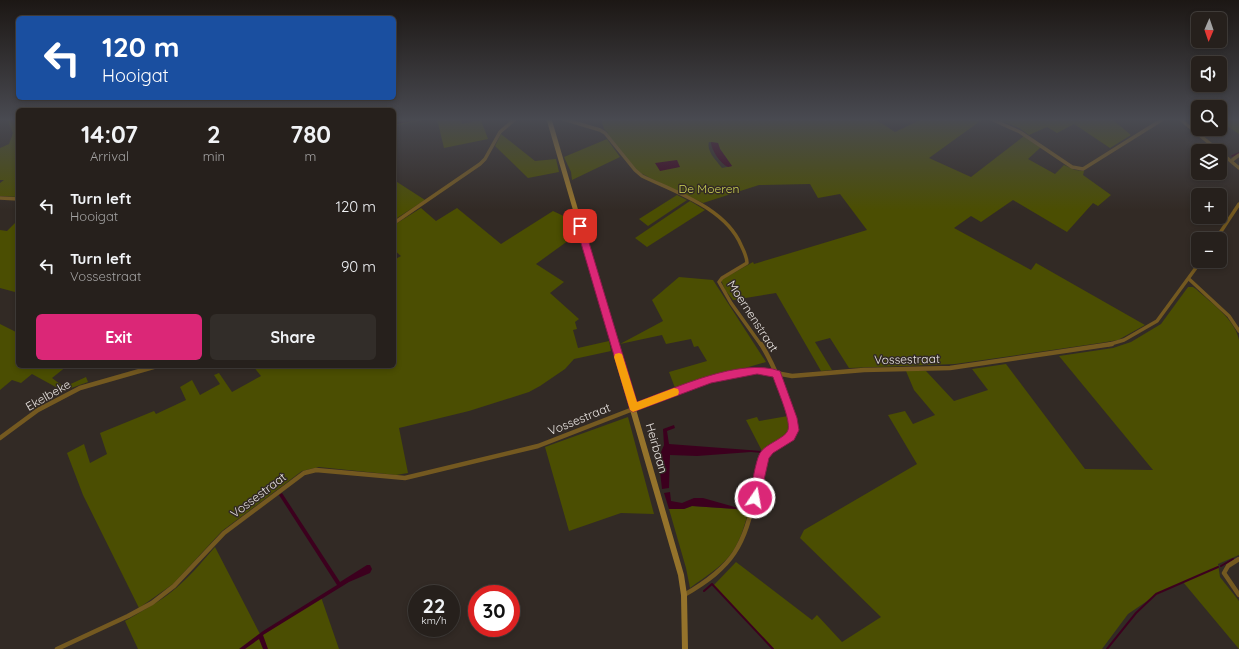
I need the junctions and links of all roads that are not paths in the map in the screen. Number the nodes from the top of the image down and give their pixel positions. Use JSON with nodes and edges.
{"nodes":[{"id":1,"x":490,"y":149,"type":"edge"},
{"id":2,"x":558,"y":149,"type":"edge"},
{"id":3,"x":618,"y":149,"type":"edge"},
{"id":4,"x":1046,"y":149,"type":"edge"},
{"id":5,"x":1113,"y":149,"type":"edge"},
{"id":6,"x":1239,"y":155,"type":"edge"},
{"id":7,"x":1227,"y":158,"type":"edge"},
{"id":8,"x":1231,"y":161,"type":"junction"},
{"id":9,"x":1239,"y":168,"type":"edge"},
{"id":10,"x":0,"y":198,"type":"edge"},
{"id":11,"x":16,"y":199,"type":"edge"},
{"id":12,"x":1239,"y":204,"type":"edge"},
{"id":13,"x":396,"y":222,"type":"edge"},
{"id":14,"x":1221,"y":232,"type":"edge"},
{"id":15,"x":1196,"y":268,"type":"edge"},
{"id":16,"x":1189,"y":279,"type":"junction"},
{"id":17,"x":1239,"y":331,"type":"edge"},
{"id":18,"x":149,"y":368,"type":"edge"},
{"id":19,"x":777,"y":374,"type":"junction"},
{"id":20,"x":633,"y":407,"type":"junction"},
{"id":21,"x":0,"y":438,"type":"edge"},
{"id":22,"x":1239,"y":560,"type":"edge"},
{"id":23,"x":684,"y":595,"type":"junction"},
{"id":24,"x":1239,"y":595,"type":"edge"},
{"id":25,"x":57,"y":649,"type":"edge"},
{"id":26,"x":685,"y":649,"type":"edge"}],
"edges":[{"from":1,"to":13,"type":"street"},
{"from":2,"to":20,"type":"main road","name":"Heirbaan"},
{"from":3,"to":19,"type":"street","name":"Moernenstraat"},
{"from":4,"to":5,"type":"street"},
{"from":6,"to":8,"type":"street"},
{"from":7,"to":8,"type":"street"},
{"from":8,"to":9,"type":"street"},
{"from":10,"to":11,"type":"street"},
{"from":12,"to":14,"type":"street"},
{"from":15,"to":16,"type":"street"},
{"from":16,"to":17,"type":"street"},
{"from":16,"to":19,"type":"street","name":"Vossestraat"},
{"from":18,"to":21,"type":"street","name":"Ekelbeke"},
{"from":19,"to":20,"type":"street","name":"Vossestraat"},
{"from":19,"to":23,"type":"street"},
{"from":20,"to":23,"type":"main road","name":"Heirbaan"},
{"from":20,"to":25,"type":"street","name":"Vossestraat"},
{"from":22,"to":24,"type":"street"},
{"from":23,"to":26,"type":"main road","name":"Heirbaan"}]}
